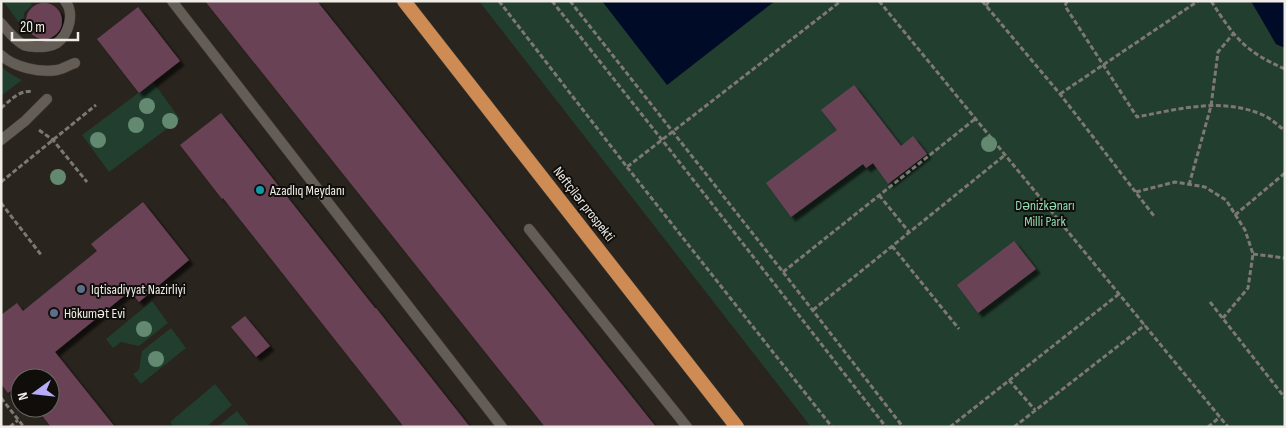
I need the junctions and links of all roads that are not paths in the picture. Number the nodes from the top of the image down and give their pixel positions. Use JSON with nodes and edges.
{"nodes":[{"id":1,"x":65,"y":1,"type":"edge"},
{"id":2,"x":172,"y":1,"type":"edge"},
{"id":3,"x":404,"y":1,"type":"edge"},
{"id":4,"x":1,"y":23,"type":"edge"},
{"id":5,"x":1,"y":55,"type":"edge"},
{"id":6,"x":75,"y":63,"type":"dead end"},
{"id":7,"x":47,"y":99,"type":"road end"},
{"id":8,"x":1,"y":140,"type":"edge"},
{"id":9,"x":529,"y":229,"type":"dead end"},
{"id":10,"x":502,"y":427,"type":"edge"},
{"id":11,"x":687,"y":427,"type":"edge"},
{"id":12,"x":737,"y":427,"type":"edge"}],
"edges":[{"from":1,"to":4,"type":"lane"},
{"from":2,"to":10,"type":"lane"},
{"from":3,"to":12,"type":"highway","name":"Neftçilər prospekti"},
{"from":5,"to":6,"type":"lane"},
{"from":7,"to":8,"type":"lane"},
{"from":9,"to":11,"type":"lane"}]}
